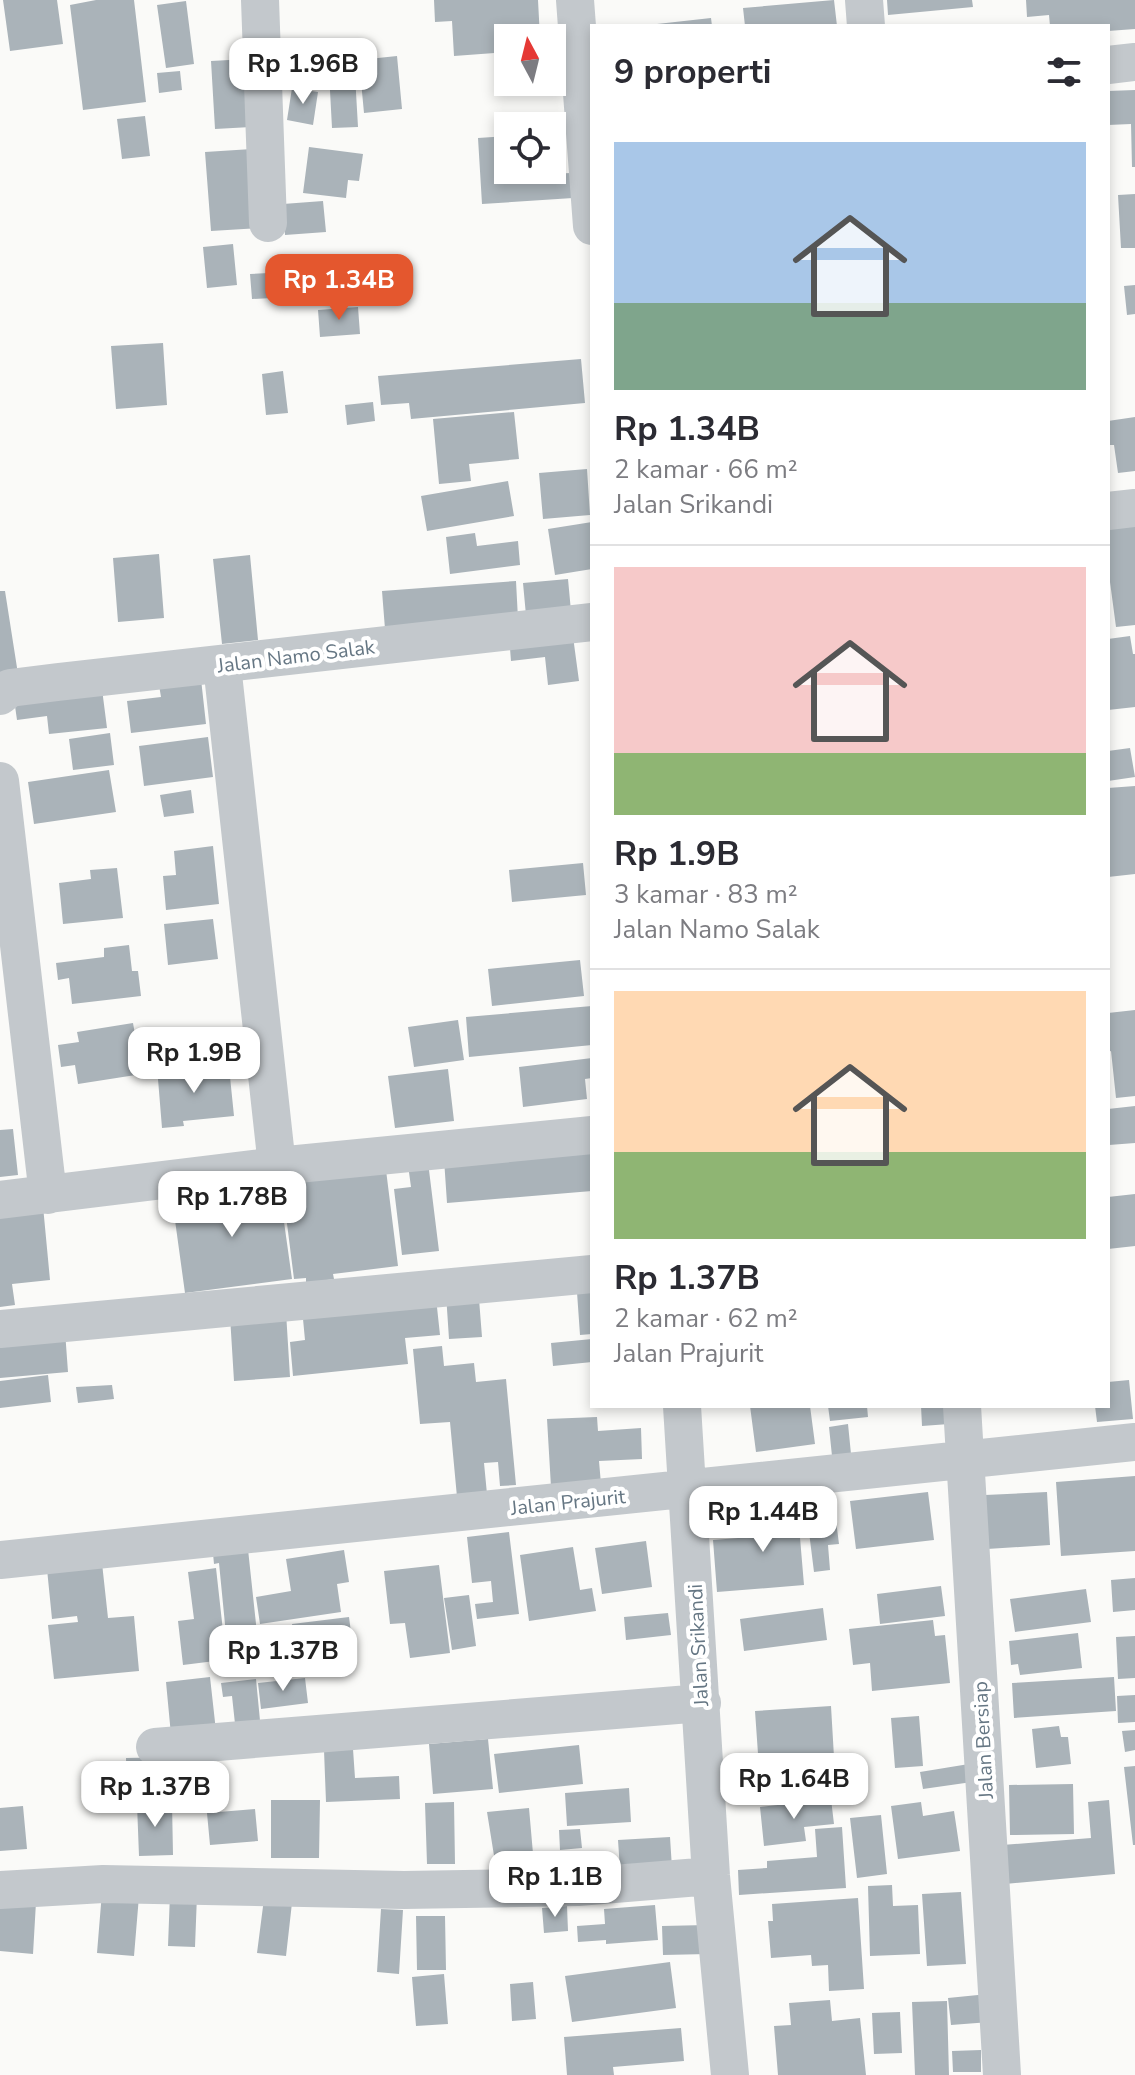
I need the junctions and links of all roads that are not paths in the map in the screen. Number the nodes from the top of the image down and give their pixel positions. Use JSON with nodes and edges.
{"nodes":[{"id":1,"x":260,"y":0,"type":"edge"},
{"id":2,"x":575,"y":0,"type":"edge"},
{"id":3,"x":864,"y":0,"type":"edge"},
{"id":4,"x":866,"y":24,"type":"edge"},
{"id":5,"x":1135,"y":62,"type":"edge"},
{"id":6,"x":1110,"y":65,"type":"edge"},
{"id":7,"x":590,"y":199,"type":"edge"},
{"id":8,"x":268,"y":223,"type":"dead end"},
{"id":9,"x":1135,"y":508,"type":"edge"},
{"id":10,"x":1110,"y":511,"type":"edge"},
{"id":11,"x":590,"y":622,"type":"edge"},
{"id":12,"x":222,"y":665,"type":"junction"},
{"id":13,"x":0,"y":695,"type":"edge"},
{"id":14,"x":0,"y":781,"type":"edge"},
{"id":15,"x":590,"y":1135,"type":"edge"},
{"id":16,"x":277,"y":1166,"type":"junction"},
{"id":17,"x":48,"y":1195,"type":"junction"},
{"id":18,"x":0,"y":1200,"type":"edge"},
{"id":19,"x":590,"y":1274,"type":"edge"},
{"id":20,"x":0,"y":1329,"type":"edge"},
{"id":21,"x":682,"y":1408,"type":"edge"},
{"id":22,"x":962,"y":1408,"type":"edge"},
{"id":23,"x":1135,"y":1442,"type":"edge"},
{"id":24,"x":966,"y":1458,"type":"junction"},
{"id":25,"x":689,"y":1490,"type":"junction"},
{"id":26,"x":0,"y":1560,"type":"edge"},
{"id":27,"x":702,"y":1703,"type":"junction"},
{"id":28,"x":155,"y":1747,"type":"dead end"},
{"id":29,"x":711,"y":1876,"type":"junction"},
{"id":30,"x":0,"y":1890,"type":"edge"},
{"id":31,"x":730,"y":2075,"type":"edge"},
{"id":32,"x":1002,"y":2075,"type":"edge"}],
"edges":[{"from":1,"to":8,"type":"street"},
{"from":2,"to":7,"type":"street"},
{"from":3,"to":4,"type":"street"},
{"from":5,"to":6,"type":"street"},
{"from":9,"to":10,"type":"street"},
{"from":11,"to":12,"type":"street","name":"Jalan Namo Salak"},
{"from":12,"to":13,"type":"street","name":"Jalan Namo Salak"},
{"from":12,"to":16,"type":"street"},
{"from":14,"to":17,"type":"street"},
{"from":15,"to":16,"type":"street"},
{"from":16,"to":17,"type":"street"},
{"from":17,"to":18,"type":"street"},
{"from":19,"to":20,"type":"street"},
{"from":21,"to":25,"type":"street","name":"Jalan Srikandi"},
{"from":22,"to":24,"type":"street","name":"Jalan Bersiap"},
{"from":23,"to":24,"type":"street","name":"Jalan Prajurit"},
{"from":24,"to":25,"type":"street","name":"Jalan Prajurit"},
{"from":24,"to":32,"type":"street","name":"Jalan Bersiap"},
{"from":25,"to":26,"type":"street","name":"Jalan Prajurit"},
{"from":25,"to":27,"type":"street","name":"Jalan Srikandi"},
{"from":27,"to":28,"type":"street"},
{"from":27,"to":29,"type":"street","name":"Jalan Srikandi"},
{"from":29,"to":30,"type":"street"},
{"from":29,"to":31,"type":"street","name":"Jalan Srikandi"}]}
